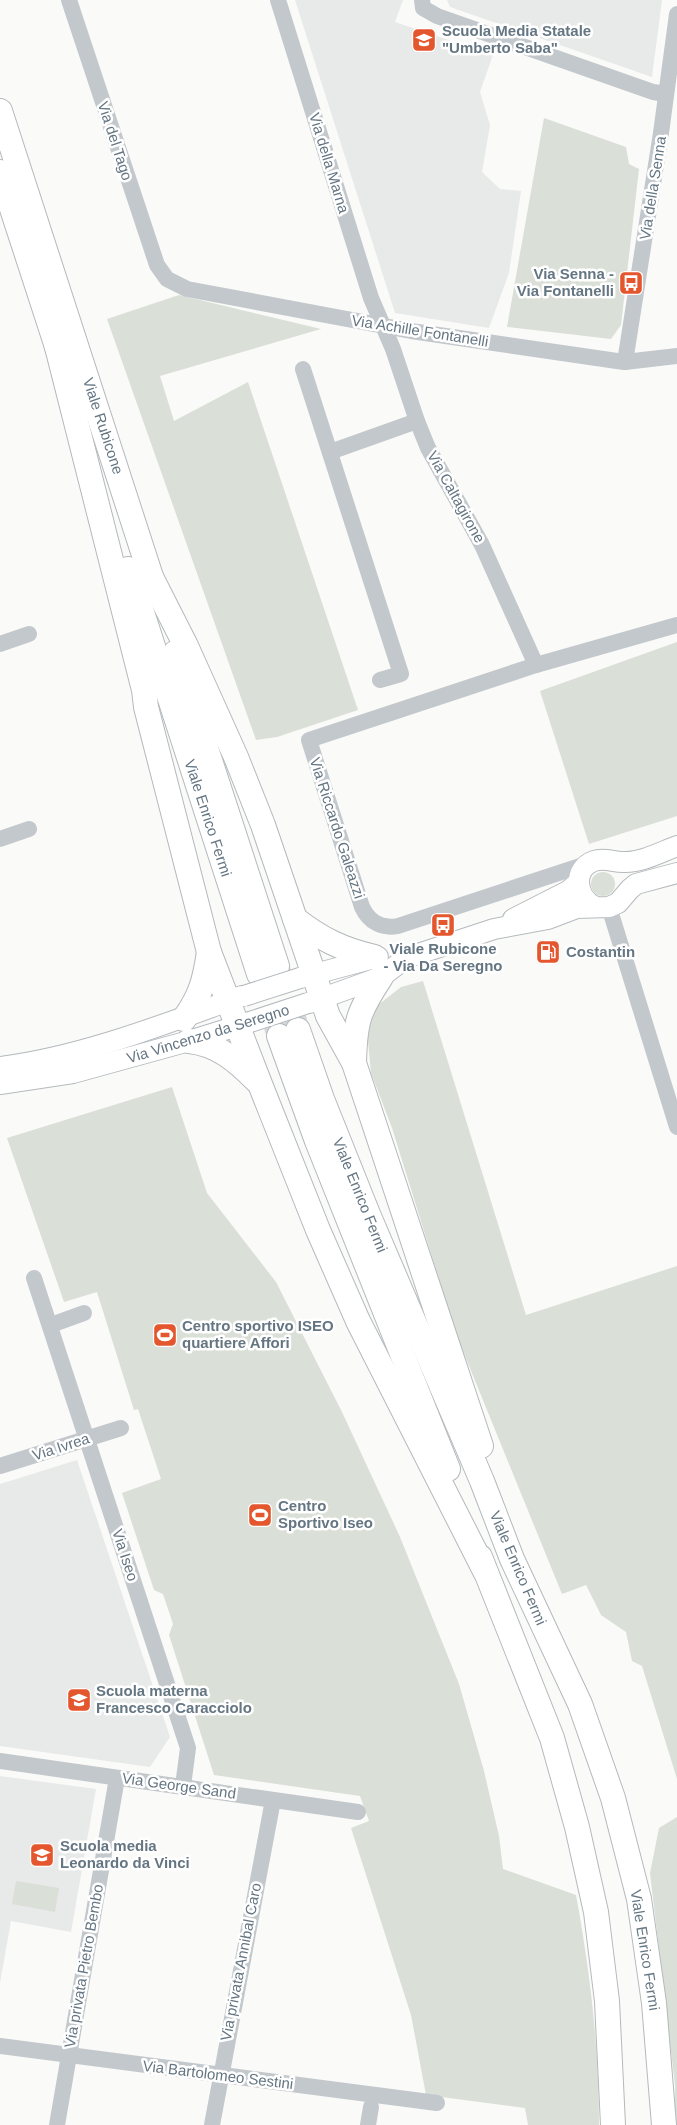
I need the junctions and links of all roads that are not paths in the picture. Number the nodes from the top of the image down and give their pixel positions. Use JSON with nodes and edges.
{"nodes":[{"id":1,"x":69,"y":0,"type":"edge"},
{"id":2,"x":278,"y":0,"type":"edge"},
{"id":3,"x":422,"y":0,"type":"edge"},
{"id":4,"x":677,"y":14,"type":"edge"},
{"id":5,"x":666,"y":94,"type":"junction"},
{"id":6,"x":0,"y":111,"type":"edge"},
{"id":7,"x":0,"y":172,"type":"edge"},
{"id":8,"x":167,"y":280,"type":"joint"},
{"id":9,"x":383,"y":326,"type":"junction"},
{"id":10,"x":55,"y":339,"type":"junction"},
{"id":11,"x":677,"y":356,"type":"edge"},
{"id":12,"x":625,"y":362,"type":"junction"},
{"id":13,"x":303,"y":369,"type":"dead end"},
{"id":14,"x":417,"y":421,"type":"junction"},
{"id":15,"x":330,"y":452,"type":"junction"},
{"id":16,"x":151,"y":577,"type":"junction"},
{"id":17,"x":677,"y":625,"type":"edge"},
{"id":18,"x":29,"y":634,"type":"dead end"},
{"id":19,"x":0,"y":644,"type":"edge"},
{"id":20,"x":536,"y":665,"type":"junction"},
{"id":21,"x":380,"y":680,"type":"dead end"},
{"id":22,"x":194,"y":745,"type":"junction"},
{"id":23,"x":29,"y":829,"type":"dead end"},
{"id":24,"x":0,"y":838,"type":"edge"},
{"id":25,"x":677,"y":846,"type":"edge"},
{"id":26,"x":602,"y":862,"type":"junction"},
{"id":27,"x":677,"y":873,"type":"edge"},
{"id":28,"x":579,"y":882,"type":"junction"},
{"id":29,"x":625,"y":895,"type":"junction"},
{"id":30,"x":602,"y":907,"type":"junction"},
{"id":31,"x":295,"y":919,"type":"junction"},
{"id":32,"x":494,"y":929,"type":"junction"},
{"id":33,"x":210,"y":952,"type":"junction"},
{"id":34,"x":377,"y":967,"type":"junction"},
{"id":35,"x":268,"y":970,"type":"tunnel mouth"},
{"id":36,"x":307,"y":976,"type":"junction"},
{"id":37,"x":236,"y":998,"type":"junction"},
{"id":38,"x":322,"y":998,"type":"junction"},
{"id":39,"x":244,"y":1024,"type":"junction"},
{"id":40,"x":187,"y":1030,"type":"junction"},
{"id":41,"x":354,"y":1063,"type":"junction"},
{"id":42,"x":0,"y":1067,"type":"edge"},
{"id":43,"x":0,"y":1084,"type":"edge"},
{"id":44,"x":260,"y":1084,"type":"junction"},
{"id":45,"x":677,"y":1127,"type":"edge"},
{"id":46,"x":34,"y":1278,"type":"dead end"},
{"id":47,"x":84,"y":1313,"type":"dead end"},
{"id":48,"x":51,"y":1325,"type":"junction"},
{"id":49,"x":121,"y":1428,"type":"dead end"},
{"id":50,"x":88,"y":1439,"type":"junction"},
{"id":51,"x":0,"y":1466,"type":"edge"},
{"id":52,"x":512,"y":1559,"type":"junction"},
{"id":53,"x":485,"y":1571,"type":"junction"},
{"id":54,"x":0,"y":1761,"type":"edge"},
{"id":55,"x":117,"y":1778,"type":"junction"},
{"id":56,"x":183,"y":1786,"type":"junction"},
{"id":57,"x":272,"y":1800,"type":"junction"},
{"id":58,"x":358,"y":1812,"type":"dead end"},
{"id":59,"x":0,"y":2046,"type":"edge"},
{"id":60,"x":69,"y":2055,"type":"junction"},
{"id":61,"x":220,"y":2076,"type":"junction"},
{"id":62,"x":436,"y":2103,"type":"dead end"},
{"id":63,"x":371,"y":2106,"type":"dead end"},
{"id":64,"x":57,"y":2125,"type":"edge"},
{"id":65,"x":212,"y":2125,"type":"edge"},
{"id":66,"x":368,"y":2125,"type":"edge"},
{"id":67,"x":613,"y":2125,"type":"edge"},
{"id":68,"x":664,"y":2125,"type":"edge"}],
"edges":[{"from":1,"to":8,"type":"street","name":"Via del Tago"},
{"from":2,"to":9,"type":"street","name":"Via della Marna"},
{"from":3,"to":5,"type":"street"},
{"from":4,"to":5,"type":"street","name":"Via della Senna"},
{"from":5,"to":12,"type":"street","name":"Via della Senna"},
{"from":6,"to":16,"type":"highway","name":"Viale Rubicone"},
{"from":7,"to":10,"type":"highway","name":"Viale Rubicone"},
{"from":8,"to":9,"type":"street","name":"Via Achille Fontanelli"},
{"from":9,"to":12,"type":"street","name":"Via Achille Fontanelli"},
{"from":9,"to":14,"type":"street","name":"Via Caltagirone"},
{"from":10,"to":22,"type":"highway","name":"Viale Rubicone"},
{"from":10,"to":33,"type":"highway"},
{"from":11,"to":12,"type":"street","name":"Via Achille Fontanelli"},
{"from":13,"to":15,"type":"street"},
{"from":14,"to":15,"type":"street"},
{"from":14,"to":20,"type":"street","name":"Via Caltagirone"},
{"from":15,"to":21,"type":"street"},
{"from":16,"to":22,"type":"highway","name":"Viale Rubicone"},
{"from":16,"to":31,"type":"highway"},
{"from":17,"to":20,"type":"street"},
{"from":18,"to":19,"type":"street"},
{"from":20,"to":26,"type":"street","name":"Via Riccardo Galeazzi"},
{"from":22,"to":35,"type":"highway","name":"Viale Enrico Fermi"},
{"from":23,"to":24,"type":"street"},
{"from":25,"to":26,"type":"main road"},
{"from":26,"to":28,"type":"main road","name":"Via Vincenzo da Seregno"},
{"from":26,"to":29,"type":"main road"},
{"from":27,"to":29,"type":"main road","name":"Via Vincenzo da Seregno"},
{"from":28,"to":30,"type":"main road"},
{"from":28,"to":32,"type":"main road","name":"Via Vincenzo da Seregno"},
{"from":29,"to":30,"type":"main road","name":"Via Vincenzo da Seregno"},
{"from":30,"to":32,"type":"main road","name":"Via Vincenzo da Seregno"},
{"from":30,"to":45,"type":"street"},
{"from":31,"to":34,"type":"highway"},
{"from":31,"to":36,"type":"highway"},
{"from":32,"to":34,"type":"main road","name":"Via Vincenzo da Seregno"},
{"from":33,"to":37,"type":"highway"},
{"from":33,"to":40,"type":"highway"},
{"from":34,"to":36,"type":"main road","name":"Via Vincenzo da Seregno"},
{"from":34,"to":38,"type":"main road","name":"Via Vincenzo da Seregno"},
{"from":34,"to":41,"type":"highway"},
{"from":36,"to":37,"type":"main road","name":"Via Vincenzo da Seregno","bridge":true},
{"from":36,"to":38,"type":"highway"},
{"from":37,"to":39,"type":"highway"},
{"from":37,"to":40,"type":"main road","name":"Via Vincenzo da Seregno"},
{"from":38,"to":39,"type":"main road","name":"Via Vincenzo da Seregno","bridge":true},
{"from":38,"to":41,"type":"highway"},
{"from":39,"to":40,"type":"main road","name":"Via Vincenzo da Seregno"},
{"from":39,"to":44,"type":"highway"},
{"from":40,"to":42,"type":"main road","name":"Via Vincenzo da Seregno"},
{"from":40,"to":43,"type":"main road","name":"Via Vincenzo da Seregno"},
{"from":40,"to":44,"type":"highway"},
{"from":41,"to":52,"type":"highway"},
{"from":44,"to":53,"type":"highway"},
{"from":46,"to":48,"type":"street","name":"Via Iseo"},
{"from":47,"to":48,"type":"street"},
{"from":48,"to":50,"type":"street","name":"Via Iseo"},
{"from":49,"to":50,"type":"street","name":"Via Ivrea"},
{"from":50,"to":51,"type":"street","name":"Via Ivrea"},
{"from":50,"to":56,"type":"street","name":"Via Iseo"},
{"from":52,"to":53,"type":"highway","name":"Viale Enrico Fermi"},
{"from":52,"to":68,"type":"highway","name":"Viale Enrico Fermi"},
{"from":53,"to":67,"type":"highway","name":"Viale Enrico Fermi"},
{"from":54,"to":55,"type":"street","name":"Via George Sand"},
{"from":55,"to":56,"type":"street","name":"Via George Sand"},
{"from":55,"to":60,"type":"street","name":"Via privata Pietro Bembo"},
{"from":56,"to":57,"type":"street","name":"Via George Sand"},
{"from":57,"to":58,"type":"street","name":"Via George Sand"},
{"from":57,"to":61,"type":"street","name":"Via privata Annibal Caro"},
{"from":59,"to":60,"type":"street","name":"Via Bartolomeo Sestini"},
{"from":60,"to":61,"type":"street","name":"Via Bartolomeo Sestini"},
{"from":60,"to":64,"type":"street","name":"Via privata Pietro Bembo"},
{"from":61,"to":62,"type":"street","name":"Via Bartolomeo Sestini"},
{"from":61,"to":65,"type":"street","name":"Via privata Annibal Caro"},
{"from":63,"to":66,"type":"street"}]}
